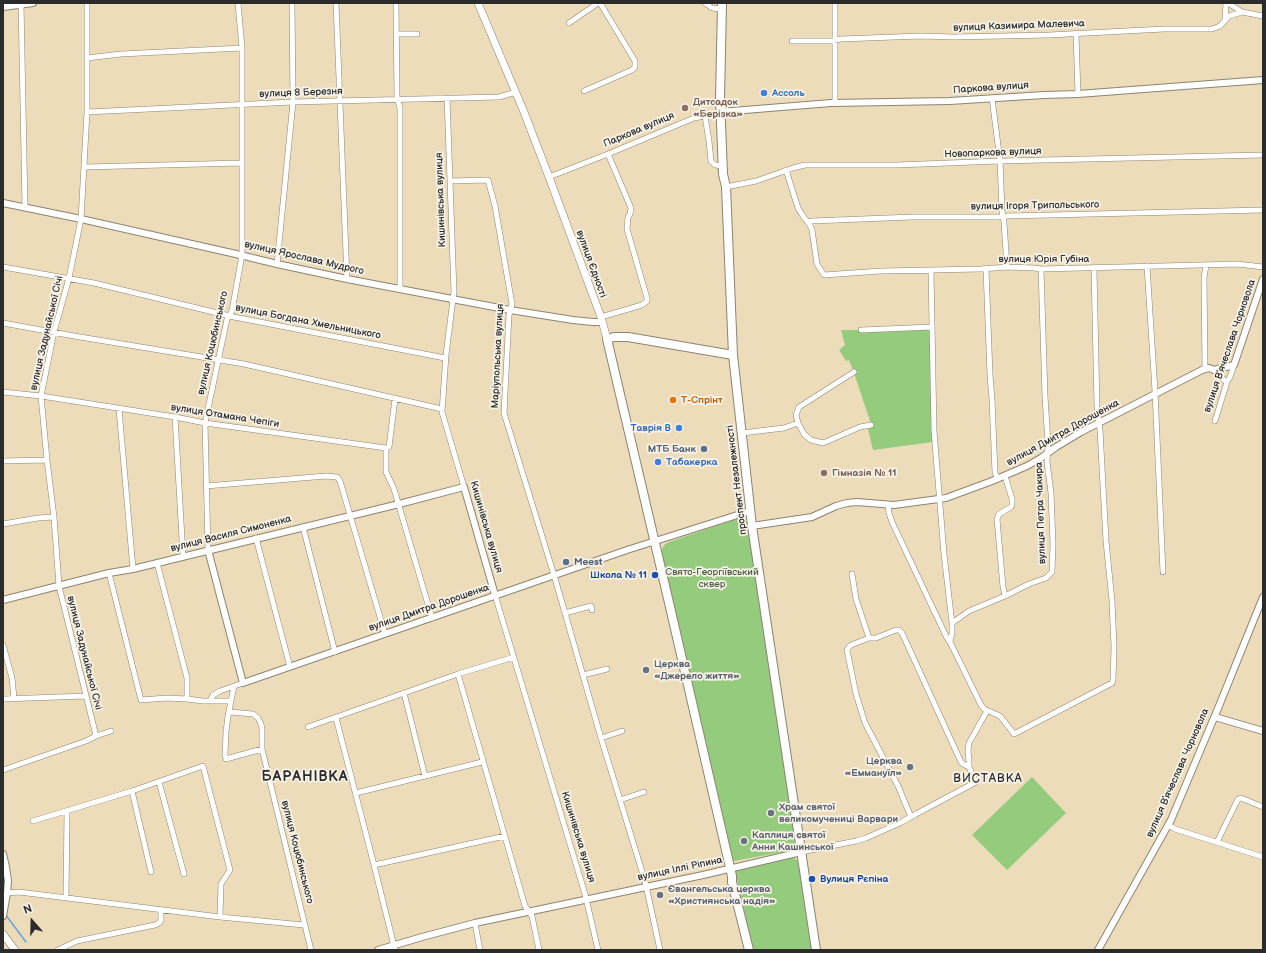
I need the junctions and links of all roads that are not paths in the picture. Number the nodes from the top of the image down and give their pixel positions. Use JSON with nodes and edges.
{"nodes":[{"id":1,"x":33,"y":3,"type":"edge"},
{"id":2,"x":87,"y":3,"type":"edge"},
{"id":3,"x":238,"y":3,"type":"edge"},
{"id":4,"x":292,"y":3,"type":"edge"},
{"id":5,"x":336,"y":3,"type":"edge"},
{"id":6,"x":396,"y":3,"type":"edge"},
{"id":7,"x":599,"y":3,"type":"edge"},
{"id":8,"x":705,"y":3,"type":"edge"},
{"id":9,"x":835,"y":3,"type":"edge"},
{"id":10,"x":1227,"y":3,"type":"edge"},
{"id":11,"x":21,"y":4,"type":"edge"},
{"id":12,"x":480,"y":4,"type":"edge"},
{"id":13,"x":722,"y":6,"type":"edge"},
{"id":14,"x":3,"y":7,"type":"edge"},
{"id":15,"x":1242,"y":12,"type":"junction"},
{"id":16,"x":1263,"y":16,"type":"edge"},
{"id":17,"x":1224,"y":19,"type":"junction"},
{"id":18,"x":569,"y":23,"type":"dead end"},
{"id":19,"x":397,"y":34,"type":"junction"},
{"id":20,"x":417,"y":34,"type":"dead end"},
{"id":21,"x":1076,"y":34,"type":"junction"},
{"id":22,"x":792,"y":40,"type":"dead end"},
{"id":23,"x":835,"y":40,"type":"junction"},
{"id":24,"x":242,"y":48,"type":"junction"},
{"id":25,"x":87,"y":58,"type":"junction"},
{"id":26,"x":1263,"y":80,"type":"edge"},
{"id":27,"x":584,"y":91,"type":"dead end"},
{"id":28,"x":516,"y":92,"type":"junction"},
{"id":29,"x":1078,"y":94,"type":"junction"},
{"id":30,"x":446,"y":98,"type":"junction"},
{"id":31,"x":992,"y":98,"type":"junction"},
{"id":32,"x":398,"y":100,"type":"junction"},
{"id":33,"x":340,"y":101,"type":"junction"},
{"id":34,"x":293,"y":102,"type":"junction"},
{"id":35,"x":836,"y":103,"type":"junction"},
{"id":36,"x":242,"y":104,"type":"junction"},
{"id":37,"x":87,"y":112,"type":"junction"},
{"id":38,"x":720,"y":112,"type":"junction"},
{"id":39,"x":608,"y":154,"type":"junction"},
{"id":40,"x":1263,"y":155,"type":"edge"},
{"id":41,"x":1000,"y":161,"type":"junction"},
{"id":42,"x":241,"y":163,"type":"junction"},
{"id":43,"x":723,"y":166,"type":"junction"},
{"id":44,"x":85,"y":167,"type":"junction"},
{"id":45,"x":786,"y":170,"type":"junction"},
{"id":46,"x":549,"y":177,"type":"junction"},
{"id":47,"x":450,"y":182,"type":"junction"},
{"id":48,"x":726,"y":187,"type":"junction"},
{"id":49,"x":3,"y":203,"type":"edge"},
{"id":50,"x":25,"y":207,"type":"junction"},
{"id":51,"x":1263,"y":210,"type":"edge"},
{"id":52,"x":1003,"y":216,"type":"junction"},
{"id":53,"x":81,"y":219,"type":"junction"},
{"id":54,"x":808,"y":222,"type":"junction"},
{"id":55,"x":242,"y":255,"type":"junction"},
{"id":56,"x":277,"y":264,"type":"junction"},
{"id":57,"x":1206,"y":265,"type":"junction"},
{"id":58,"x":1148,"y":266,"type":"junction"},
{"id":59,"x":3,"y":267,"type":"edge"},
{"id":60,"x":1007,"y":267,"type":"junction"},
{"id":61,"x":1263,"y":267,"type":"edge"},
{"id":62,"x":1094,"y":268,"type":"junction"},
{"id":63,"x":986,"y":269,"type":"junction"},
{"id":64,"x":1042,"y":269,"type":"junction"},
{"id":65,"x":931,"y":270,"type":"junction"},
{"id":66,"x":69,"y":278,"type":"junction"},
{"id":67,"x":347,"y":279,"type":"junction"},
{"id":68,"x":1263,"y":279,"type":"edge"},
{"id":69,"x":400,"y":289,"type":"junction"},
{"id":70,"x":452,"y":299,"type":"junction"},
{"id":71,"x":510,"y":310,"type":"junction"},
{"id":72,"x":229,"y":315,"type":"junction"},
{"id":73,"x":601,"y":320,"type":"junction"},
{"id":74,"x":3,"y":323,"type":"edge"},
{"id":75,"x":932,"y":327,"type":"junction"},
{"id":76,"x":861,"y":330,"type":"dead end"},
{"id":77,"x":54,"y":332,"type":"junction"},
{"id":78,"x":607,"y":339,"type":"junction"},
{"id":79,"x":733,"y":355,"type":"junction"},
{"id":80,"x":446,"y":358,"type":"junction"},
{"id":81,"x":218,"y":359,"type":"junction"},
{"id":82,"x":1234,"y":365,"type":"junction"},
{"id":83,"x":1205,"y":369,"type":"junction"},
{"id":84,"x":1214,"y":370,"type":"junction"},
{"id":85,"x":854,"y":372,"type":"dead end"},
{"id":86,"x":1227,"y":382,"type":"junction"},
{"id":87,"x":3,"y":392,"type":"edge"},
{"id":88,"x":41,"y":396,"type":"junction"},
{"id":89,"x":1155,"y":396,"type":"junction"},
{"id":90,"x":395,"y":399,"type":"junction"},
{"id":91,"x":119,"y":408,"type":"junction"},
{"id":92,"x":442,"y":409,"type":"junction"},
{"id":93,"x":175,"y":417,"type":"junction"},
{"id":94,"x":1215,"y":421,"type":"dead end"},
{"id":95,"x":205,"y":423,"type":"junction"},
{"id":96,"x":798,"y":423,"type":"junction"},
{"id":97,"x":1099,"y":423,"type":"junction"},
{"id":98,"x":872,"y":425,"type":"dead end"},
{"id":99,"x":742,"y":433,"type":"junction"},
{"id":100,"x":386,"y":448,"type":"junction"},
{"id":101,"x":1048,"y":453,"type":"junction"},
{"id":102,"x":47,"y":460,"type":"junction"},
{"id":103,"x":3,"y":461,"type":"edge"},
{"id":104,"x":1005,"y":476,"type":"junction"},
{"id":105,"x":998,"y":479,"type":"junction"},
{"id":106,"x":206,"y":486,"type":"junction"},
{"id":107,"x":464,"y":487,"type":"junction"},
{"id":108,"x":940,"y":499,"type":"junction"},
{"id":109,"x":399,"y":504,"type":"junction"},
{"id":110,"x":888,"y":505,"type":"junction"},
{"id":111,"x":750,"y":511,"type":"junction"},
{"id":112,"x":350,"y":516,"type":"junction"},
{"id":113,"x":54,"y":517,"type":"junction"},
{"id":114,"x":3,"y":524,"type":"edge"},
{"id":115,"x":752,"y":526,"type":"junction"},
{"id":116,"x":303,"y":527,"type":"junction"},
{"id":117,"x":256,"y":538,"type":"junction"},
{"id":118,"x":655,"y":541,"type":"junction"},
{"id":119,"x":208,"y":550,"type":"junction"},
{"id":120,"x":184,"y":556,"type":"junction"},
{"id":121,"x":157,"y":563,"type":"junction"},
{"id":122,"x":133,"y":569,"type":"junction"},
{"id":123,"x":1163,"y":572,"type":"dead end"},
{"id":124,"x":109,"y":573,"type":"junction"},
{"id":125,"x":852,"y":574,"type":"dead end"},
{"id":126,"x":554,"y":575,"type":"junction"},
{"id":127,"x":58,"y":586,"type":"junction"},
{"id":128,"x":495,"y":595,"type":"junction"},
{"id":129,"x":1006,"y":596,"type":"junction"},
{"id":130,"x":1263,"y":597,"type":"edge"},
{"id":131,"x":3,"y":600,"type":"edge"},
{"id":132,"x":592,"y":610,"type":"dead end"},
{"id":133,"x":565,"y":613,"type":"junction"},
{"id":134,"x":432,"y":618,"type":"junction"},
{"id":135,"x":952,"y":623,"type":"junction"},
{"id":136,"x":385,"y":634,"type":"junction"},
{"id":137,"x":869,"y":638,"type":"junction"},
{"id":138,"x":950,"y":642,"type":"junction"},
{"id":139,"x":3,"y":645,"type":"edge"},
{"id":140,"x":335,"y":652,"type":"junction"},
{"id":141,"x":514,"y":657,"type":"junction"},
{"id":142,"x":290,"y":667,"type":"junction"},
{"id":143,"x":606,"y":669,"type":"dead end"},
{"id":144,"x":458,"y":674,"type":"junction"},
{"id":145,"x":583,"y":675,"type":"junction"},
{"id":146,"x":243,"y":683,"type":"junction"},
{"id":147,"x":234,"y":686,"type":"junction"},
{"id":148,"x":404,"y":694,"type":"junction"},
{"id":149,"x":86,"y":696,"type":"junction"},
{"id":150,"x":3,"y":698,"type":"edge"},
{"id":151,"x":14,"y":698,"type":"junction"},
{"id":152,"x":187,"y":699,"type":"junction"},
{"id":153,"x":210,"y":701,"type":"junction"},
{"id":154,"x":231,"y":701,"type":"junction"},
{"id":155,"x":987,"y":711,"type":"junction"},
{"id":156,"x":230,"y":712,"type":"junction"},
{"id":157,"x":1215,"y":717,"type":"junction"},
{"id":158,"x":336,"y":718,"type":"junction"},
{"id":159,"x":308,"y":727,"type":"dead end"},
{"id":160,"x":622,"y":730,"type":"dead end"},
{"id":161,"x":111,"y":731,"type":"dead end"},
{"id":162,"x":1263,"y":731,"type":"edge"},
{"id":163,"x":96,"y":736,"type":"junction"},
{"id":164,"x":601,"y":738,"type":"junction"},
{"id":165,"x":262,"y":750,"type":"junction"},
{"id":166,"x":482,"y":762,"type":"junction"},
{"id":167,"x":969,"y":767,"type":"junction"},
{"id":168,"x":3,"y":770,"type":"edge"},
{"id":169,"x":425,"y":776,"type":"junction"},
{"id":170,"x":159,"y":782,"type":"junction"},
{"id":171,"x":132,"y":791,"type":"junction"},
{"id":172,"x":644,"y":792,"type":"dead end"},
{"id":173,"x":356,"y":793,"type":"junction"},
{"id":174,"x":620,"y":800,"type":"junction"},
{"id":175,"x":1263,"y":807,"type":"edge"},
{"id":176,"x":67,"y":811,"type":"junction"},
{"id":177,"x":910,"y":817,"type":"junction"},
{"id":178,"x":33,"y":821,"type":"dead end"},
{"id":179,"x":1168,"y":826,"type":"junction"},
{"id":180,"x":505,"y":836,"type":"junction"},
{"id":181,"x":1217,"y":842,"type":"junction"},
{"id":182,"x":801,"y":852,"type":"junction"},
{"id":183,"x":3,"y":854,"type":"edge"},
{"id":184,"x":1263,"y":857,"type":"edge"},
{"id":185,"x":374,"y":865,"type":"junction"},
{"id":186,"x":730,"y":869,"type":"junction"},
{"id":187,"x":151,"y":872,"type":"dead end"},
{"id":188,"x":184,"y":874,"type":"dead end"},
{"id":189,"x":646,"y":887,"type":"junction"},
{"id":190,"x":7,"y":893,"type":"junction"},
{"id":191,"x":66,"y":898,"type":"junction"},
{"id":192,"x":586,"y":899,"type":"junction"},
{"id":193,"x":161,"y":910,"type":"junction"},
{"id":194,"x":528,"y":911,"type":"junction"},
{"id":195,"x":3,"y":916,"type":"edge"},
{"id":196,"x":220,"y":917,"type":"junction"},
{"id":197,"x":475,"y":922,"type":"junction"},
{"id":198,"x":304,"y":925,"type":"junction"},
{"id":199,"x":3,"y":934,"type":"edge"},
{"id":200,"x":394,"y":948,"type":"edge"},
{"id":201,"x":16,"y":950,"type":"edge"},
{"id":202,"x":58,"y":950,"type":"edge"},
{"id":203,"x":311,"y":950,"type":"edge"},
{"id":204,"x":378,"y":950,"type":"edge"},
{"id":205,"x":480,"y":950,"type":"edge"},
{"id":206,"x":538,"y":950,"type":"edge"},
{"id":207,"x":598,"y":950,"type":"edge"},
{"id":208,"x":660,"y":950,"type":"edge"},
{"id":209,"x":749,"y":950,"type":"edge"},
{"id":210,"x":816,"y":950,"type":"edge"},
{"id":211,"x":1098,"y":950,"type":"edge"}],
"edges":[{"from":1,"to":11,"type":"street"},
{"from":2,"to":25,"type":"street","name":"вулиця Задунайської Січі"},
{"from":3,"to":24,"type":"street","name":"вулиця Коцюбинського"},
{"from":4,"to":34,"type":"street"},
{"from":5,"to":33,"type":"street"},
{"from":6,"to":19,"type":"street"},
{"from":7,"to":18,"type":"street"},
{"from":7,"to":27,"type":"street"},
{"from":8,"to":13,"type":"street"},
{"from":9,"to":23,"type":"street"},
{"from":10,"to":15,"type":"street"},
{"from":10,"to":17,"type":"street"},
{"from":11,"to":14,"type":"street"},
{"from":11,"to":50,"type":"street"},
{"from":12,"to":28,"type":"main road","name":"вулиця Єдності"},
{"from":13,"to":38,"type":"main road","name":"проспект Незалежності"},
{"from":15,"to":16,"type":"street"},
{"from":15,"to":17,"type":"street","name":"вулиця Казимира Малевича"},
{"from":17,"to":21,"type":"street","name":"вулиця Казимира Малевича"},
{"from":19,"to":20,"type":"street"},
{"from":19,"to":32,"type":"street"},
{"from":21,"to":23,"type":"street","name":"вулиця Казимира Малевича"},
{"from":21,"to":29,"type":"street"},
{"from":22,"to":23,"type":"street","name":"вулиця Казимира Малевича"},
{"from":23,"to":35,"type":"street"},
{"from":24,"to":25,"type":"street"},
{"from":24,"to":36,"type":"street","name":"вулиця Коцюбинського"},
{"from":25,"to":37,"type":"street","name":"вулиця Задунайської Січі"},
{"from":26,"to":29,"type":"street","name":"Паркова вулиця"},
{"from":28,"to":30,"type":"street","name":"вулиця 8 Березня"},
{"from":28,"to":46,"type":"main road","name":"вулиця Єдності"},
{"from":29,"to":31,"type":"street","name":"Паркова вулиця"},
{"from":30,"to":32,"type":"street","name":"вулиця 8 Березня"},
{"from":30,"to":47,"type":"street","name":"Кишинівська вулиця"},
{"from":31,"to":35,"type":"street","name":"Паркова вулиця"},
{"from":31,"to":41,"type":"street"},
{"from":32,"to":33,"type":"street","name":"вулиця 8 Березня"},
{"from":32,"to":69,"type":"street"},
{"from":33,"to":34,"type":"street","name":"вулиця 8 Березня"},
{"from":33,"to":67,"type":"street"},
{"from":34,"to":36,"type":"street","name":"вулиця 8 Березня"},
{"from":34,"to":56,"type":"street"},
{"from":35,"to":38,"type":"street","name":"Паркова вулиця"},
{"from":36,"to":37,"type":"street","name":"вулиця 8 Березня"},
{"from":36,"to":42,"type":"street","name":"вулиця Коцюбинського"},
{"from":37,"to":44,"type":"street","name":"вулиця Задунайської Січі"},
{"from":38,"to":43,"type":"main road","name":"проспект Незалежності"},
{"from":39,"to":43,"type":"street","name":"Паркова вулиця"},
{"from":39,"to":46,"type":"street","name":"Паркова вулиця"},
{"from":39,"to":73,"type":"street"},
{"from":40,"to":41,"type":"street","name":"Новопаркова вулиця"},
{"from":41,"to":45,"type":"street","name":"Новопаркова вулиця"},
{"from":41,"to":52,"type":"street"},
{"from":42,"to":44,"type":"street"},
{"from":42,"to":55,"type":"street","name":"вулиця Коцюбинського"},
{"from":43,"to":48,"type":"main road","name":"проспект Незалежності"},
{"from":44,"to":53,"type":"street","name":"вулиця Задунайської Січі"},
{"from":45,"to":48,"type":"street","name":"Новопаркова вулиця"},
{"from":45,"to":54,"type":"street"},
{"from":46,"to":73,"type":"main road","name":"вулиця Єдності"},
{"from":47,"to":70,"type":"street","name":"Кишинівська вулиця"},
{"from":47,"to":71,"type":"street","name":"Маріупольська вулиця"},
{"from":48,"to":79,"type":"main road","name":"проспект Незалежності"},
{"from":49,"to":50,"type":"street","name":"вулиця Ярослава Мудрого"},
{"from":50,"to":53,"type":"street","name":"вулиця Ярослава Мудрого"},
{"from":51,"to":52,"type":"street","name":"вулиця Ігоря Трипольського"},
{"from":52,"to":54,"type":"street","name":"вулиця Ігоря Трипольського"},
{"from":52,"to":60,"type":"street"},
{"from":53,"to":55,"type":"street","name":"вулиця Ярослава Мудрого"},
{"from":53,"to":66,"type":"street","name":"вулиця Задунайської Січі"},
{"from":54,"to":65,"type":"street","name":"вулиця Юрія Губіна"},
{"from":55,"to":56,"type":"street","name":"вулиця Ярослава Мудрого"},
{"from":55,"to":72,"type":"street","name":"вулиця Коцюбинського"},
{"from":56,"to":67,"type":"street","name":"вулиця Ярослава Мудрого"},
{"from":57,"to":58,"type":"street","name":"вулиця Юрія Губіна"},
{"from":57,"to":61,"type":"street","name":"вулиця Юрія Губіна"},
{"from":57,"to":83,"type":"street"},
{"from":58,"to":62,"type":"street","name":"вулиця Юрія Губіна"},
{"from":58,"to":89,"type":"street"},
{"from":59,"to":66,"type":"street","name":"вулиця Богдана Хмельницького"},
{"from":60,"to":63,"type":"street","name":"вулиця Юрія Губіна"},
{"from":60,"to":64,"type":"street","name":"вулиця Юрія Губіна"},
{"from":62,"to":64,"type":"street","name":"вулиця Юрія Губіна"},
{"from":62,"to":97,"type":"street"},
{"from":63,"to":65,"type":"street","name":"вулиця Юрія Губіна"},
{"from":63,"to":105,"type":"street"},
{"from":64,"to":101,"type":"street","name":"вулиця Петра Чакира"},
{"from":65,"to":75,"type":"street"},
{"from":66,"to":72,"type":"street","name":"вулиця Богдана Хмельницького"},
{"from":66,"to":77,"type":"street","name":"вулиця Задунайської Січі"},
{"from":67,"to":69,"type":"street","name":"вулиця Ярослава Мудрого"},
{"from":68,"to":82,"type":"street","name":"вулиця Вʼячеслава Чорновола"},
{"from":69,"to":70,"type":"street","name":"вулиця Ярослава Мудрого"},
{"from":70,"to":71,"type":"street","name":"вулиця Ярослава Мудрого"},
{"from":70,"to":80,"type":"street","name":"Кишинівська вулиця"},
{"from":71,"to":73,"type":"street","name":"вулиця Ярослава Мудрого"},
{"from":71,"to":126,"type":"street","name":"Маріупольська вулиця"},
{"from":72,"to":80,"type":"street","name":"вулиця Богдана Хмельницького"},
{"from":72,"to":81,"type":"street","name":"вулиця Коцюбинського"},
{"from":73,"to":78,"type":"main road","name":"вулиця Єдності"},
{"from":74,"to":77,"type":"street"},
{"from":75,"to":76,"type":"street"},
{"from":75,"to":108,"type":"street"},
{"from":77,"to":81,"type":"street"},
{"from":77,"to":88,"type":"street","name":"вулиця Задунайської Січі"},
{"from":78,"to":79,"type":"main road"},
{"from":78,"to":118,"type":"main road","name":"вулиця Єдності"},
{"from":79,"to":99,"type":"main road","name":"проспект Незалежності"},
{"from":80,"to":92,"type":"street","name":"Кишинівська вулиця"},
{"from":81,"to":90,"type":"street"},
{"from":81,"to":95,"type":"street","name":"вулиця Коцюбинського"},
{"from":82,"to":84,"type":"street"},
{"from":82,"to":86,"type":"street","name":"вулиця Вʼячеслава Чорновола"},
{"from":83,"to":84,"type":"street"},
{"from":83,"to":89,"type":"street","name":"вулиця Дмитра Дорошенка"},
{"from":84,"to":86,"type":"street"},
{"from":85,"to":96,"type":"street"},
{"from":86,"to":94,"type":"street","name":"вулиця Вʼячеслава Чорновола"},
{"from":87,"to":88,"type":"street","name":"вулиця Отамана Чепіги"},
{"from":88,"to":91,"type":"street","name":"вулиця Отамана Чепіги"},
{"from":88,"to":102,"type":"street","name":"вулиця Задунайської Січі"},
{"from":89,"to":97,"type":"street","name":"вулиця Дмитра Дорошенка"},
{"from":89,"to":123,"type":"street"},
{"from":90,"to":92,"type":"street"},
{"from":90,"to":100,"type":"street"},
{"from":91,"to":93,"type":"street","name":"вулиця Отамана Чепіги"},
{"from":91,"to":122,"type":"street"},
{"from":92,"to":107,"type":"street","name":"Кишинівська вулиця"},
{"from":93,"to":95,"type":"street","name":"вулиця Отамана Чепіги"},
{"from":93,"to":120,"type":"street"},
{"from":95,"to":100,"type":"street","name":"вулиця Отамана Чепіги"},
{"from":95,"to":106,"type":"street","name":"вулиця Коцюбинського"},
{"from":96,"to":98,"type":"street"},
{"from":96,"to":99,"type":"street"},
{"from":97,"to":101,"type":"street","name":"вулиця Дмитра Дорошенка"},
{"from":97,"to":155,"type":"street"},
{"from":99,"to":111,"type":"main road","name":"проспект Незалежності"},
{"from":100,"to":109,"type":"street"},
{"from":101,"to":104,"type":"street","name":"вулиця Дмитра Дорошенка"},
{"from":101,"to":129,"type":"street","name":"вулиця Петра Чакира"},
{"from":102,"to":103,"type":"street"},
{"from":102,"to":113,"type":"street","name":"вулиця Задунайської Січі"},
{"from":104,"to":105,"type":"street","name":"вулиця Дмитра Дорошенка"},
{"from":104,"to":129,"type":"street"},
{"from":105,"to":108,"type":"street","name":"вулиця Дмитра Дорошенка"},
{"from":106,"to":112,"type":"street"},
{"from":106,"to":119,"type":"street","name":"вулиця Коцюбинського"},
{"from":107,"to":109,"type":"street","name":"вулиця Василя Симоненка"},
{"from":107,"to":128,"type":"street","name":"Кишинівська вулиця"},
{"from":108,"to":110,"type":"street","name":"вулиця Дмитра Дорошенка"},
{"from":108,"to":135,"type":"street"},
{"from":109,"to":112,"type":"street","name":"вулиця Василя Симоненка"},
{"from":109,"to":134,"type":"street"},
{"from":110,"to":115,"type":"street","name":"вулиця Дмитра Дорошенка"},
{"from":110,"to":138,"type":"street"},
{"from":111,"to":115,"type":"main road","name":"проспект Незалежності"},
{"from":111,"to":118,"type":"street","name":"вулиця Дмитра Дорошенка"},
{"from":112,"to":116,"type":"street","name":"вулиця Василя Симоненка"},
{"from":112,"to":136,"type":"street"},
{"from":113,"to":114,"type":"street"},
{"from":113,"to":127,"type":"street","name":"вулиця Задунайської Січі"},
{"from":115,"to":182,"type":"main road","name":"проспект Незалежності"},
{"from":116,"to":117,"type":"street","name":"вулиця Василя Симоненка"},
{"from":116,"to":140,"type":"street"},
{"from":117,"to":119,"type":"street","name":"вулиця Василя Симоненка"},
{"from":117,"to":142,"type":"street"},
{"from":118,"to":126,"type":"street","name":"вулиця Дмитра Дорошенка"},
{"from":118,"to":186,"type":"main road"},
{"from":119,"to":120,"type":"street","name":"вулиця Василя Симоненка"},
{"from":119,"to":146,"type":"street","name":"вулиця Коцюбинського"},
{"from":120,"to":121,"type":"street","name":"вулиця Василя Симоненка"},
{"from":121,"to":122,"type":"street","name":"вулиця Василя Симоненка"},
{"from":121,"to":152,"type":"street"},
{"from":122,"to":124,"type":"street","name":"вулиця Василя Симоненка"},
{"from":124,"to":127,"type":"street","name":"вулиця Василя Симоненка"},
{"from":124,"to":152,"type":"street"},
{"from":125,"to":137,"type":"street"},
{"from":126,"to":128,"type":"street","name":"вулиця Дмитра Дорошенка"},
{"from":126,"to":133,"type":"street","name":"Маріупольська вулиця"},
{"from":127,"to":131,"type":"street","name":"вулиця Василя Симоненка"},
{"from":127,"to":149,"type":"street","name":"вулиця Задунайської Січі"},
{"from":128,"to":134,"type":"street","name":"вулиця Дмитра Дорошенка"},
{"from":128,"to":141,"type":"street","name":"Кишинівська вулиця"},
{"from":129,"to":135,"type":"street","name":"вулиця Петра Чакира"},
{"from":130,"to":157,"type":"street","name":"вулиця Вʼячеслава Чорновола"},
{"from":132,"to":133,"type":"street"},
{"from":133,"to":145,"type":"street","name":"Маріупольська вулиця"},
{"from":134,"to":136,"type":"street","name":"вулиця Дмитра Дорошенка"},
{"from":135,"to":138,"type":"street"},
{"from":136,"to":140,"type":"street","name":"вулиця Дмитра Дорошенка"},
{"from":137,"to":167,"type":"street"},
{"from":137,"to":177,"type":"street"},
{"from":138,"to":155,"type":"street"},
{"from":139,"to":151,"type":"street"},
{"from":140,"to":142,"type":"street","name":"вулиця Дмитра Дорошенка"},
{"from":141,"to":144,"type":"street"},
{"from":141,"to":192,"type":"street","name":"Кишинівська вулиця"},
{"from":142,"to":146,"type":"street","name":"вулиця Дмитра Дорошенка"},
{"from":143,"to":145,"type":"street"},
{"from":144,"to":148,"type":"street"},
{"from":144,"to":166,"type":"street"},
{"from":145,"to":164,"type":"street","name":"Маріупольська вулиця"},
{"from":146,"to":147,"type":"street","name":"вулиця Дмитра Дорошенка"},
{"from":147,"to":153,"type":"street","name":"вулиця Дмитра Дорошенка"},
{"from":147,"to":154,"type":"street"},
{"from":148,"to":158,"type":"street"},
{"from":148,"to":169,"type":"street"},
{"from":149,"to":151,"type":"street"},
{"from":149,"to":163,"type":"street","name":"вулиця Задунайської Січі"},
{"from":150,"to":151,"type":"street"},
{"from":152,"to":153,"type":"street"},
{"from":153,"to":154,"type":"street"},
{"from":154,"to":156,"type":"street"},
{"from":155,"to":167,"type":"street"},
{"from":156,"to":165,"type":"street","name":"вулиця Коцюбинського"},
{"from":156,"to":165,"type":"street"},
{"from":157,"to":162,"type":"street"},
{"from":157,"to":179,"type":"street","name":"вулиця Вʼячеслава Чорновола"},
{"from":158,"to":159,"type":"street"},
{"from":158,"to":173,"type":"street"},
{"from":160,"to":164,"type":"street"},
{"from":161,"to":163,"type":"street"},
{"from":163,"to":168,"type":"street"},
{"from":164,"to":174,"type":"street","name":"Маріупольська вулиця"},
{"from":165,"to":198,"type":"street","name":"вулиця Коцюбинського"},
{"from":166,"to":169,"type":"street"},
{"from":166,"to":180,"type":"street"},
{"from":167,"to":177,"type":"street","name":"вулиця Іллі Ріпина"},
{"from":169,"to":173,"type":"street"},
{"from":170,"to":171,"type":"street"},
{"from":170,"to":188,"type":"street"},
{"from":170,"to":196,"type":"street"},
{"from":171,"to":176,"type":"street"},
{"from":171,"to":187,"type":"street"},
{"from":172,"to":174,"type":"street"},
{"from":173,"to":185,"type":"street"},
{"from":174,"to":189,"type":"street","name":"Маріупольська вулиця"},
{"from":175,"to":181,"type":"street"},
{"from":176,"to":178,"type":"street"},
{"from":176,"to":191,"type":"street"},
{"from":177,"to":182,"type":"street","name":"вулиця Іллі Ріпина"},
{"from":179,"to":181,"type":"street"},
{"from":179,"to":211,"type":"street","name":"вулиця Вʼячеслава Чорновола"},
{"from":180,"to":185,"type":"street"},
{"from":180,"to":194,"type":"street"},
{"from":181,"to":184,"type":"street"},
{"from":182,"to":186,"type":"street","name":"вулиця Іллі Ріпина"},
{"from":182,"to":210,"type":"main road","name":"проспект Незалежності"},
{"from":183,"to":190,"type":"street"},
{"from":185,"to":200,"type":"street"},
{"from":186,"to":189,"type":"street","name":"вулиця Іллі Ріпина"},
{"from":186,"to":209,"type":"main road"},
{"from":189,"to":192,"type":"street","name":"вулиця Іллі Ріпина"},
{"from":189,"to":208,"type":"street","name":"Маріупольська вулиця"},
{"from":190,"to":191,"type":"street"},
{"from":190,"to":195,"type":"street"},
{"from":191,"to":193,"type":"street"},
{"from":192,"to":194,"type":"street","name":"вулиця Іллі Ріпина"},
{"from":192,"to":207,"type":"street","name":"Кишинівська вулиця"},
{"from":193,"to":196,"type":"street"},
{"from":193,"to":202,"type":"street"},
{"from":194,"to":197,"type":"street","name":"вулиця Іллі Ріпина"},
{"from":194,"to":206,"type":"street"},
{"from":196,"to":198,"type":"street"},
{"from":197,"to":200,"type":"street","name":"вулиця Іллі Ріпина"},
{"from":197,"to":205,"type":"street"},
{"from":198,"to":203,"type":"street","name":"вулиця Коцюбинського"},
{"from":199,"to":201,"type":"main road"},
{"from":200,"to":204,"type":"street","name":"вулиця Іллі Ріпина"}]}
